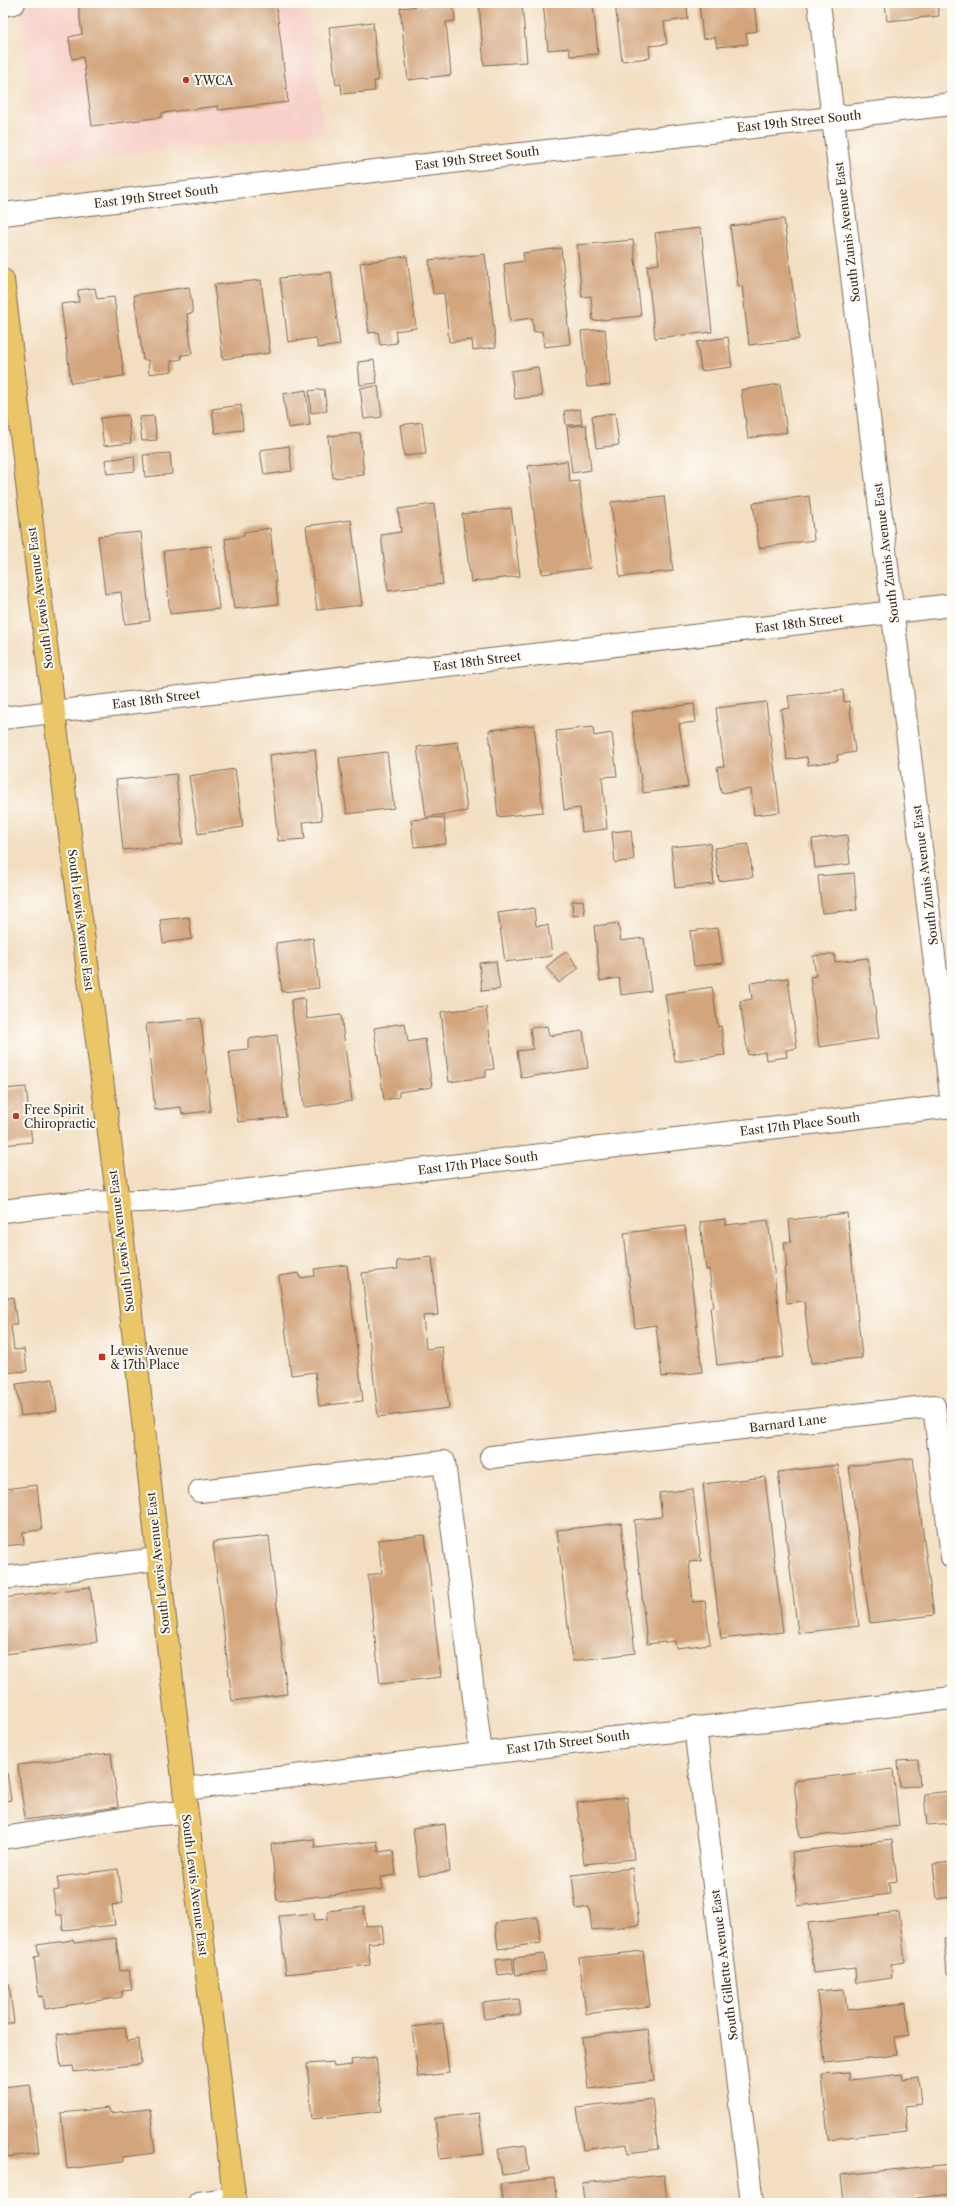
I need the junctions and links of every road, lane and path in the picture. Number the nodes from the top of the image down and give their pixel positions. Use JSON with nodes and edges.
{"nodes":[{"id":1,"x":14,"y":3,"type":"edge"},
{"id":2,"x":819,"y":3,"type":"edge"},
{"id":3,"x":3,"y":5,"type":"edge"},
{"id":4,"x":952,"y":104,"type":"edge"},
{"id":5,"x":833,"y":117,"type":"junction"},
{"id":6,"x":3,"y":214,"type":"edge"},
{"id":7,"x":3,"y":280,"type":"edge"},
{"id":8,"x":952,"y":605,"type":"edge"},
{"id":9,"x":893,"y":612,"type":"junction"},
{"id":10,"x":54,"y":712,"type":"junction"},
{"id":11,"x":3,"y":718,"type":"edge"},
{"id":12,"x":952,"y":1105,"type":"edge"},
{"id":13,"x":118,"y":1202,"type":"junction"},
{"id":14,"x":3,"y":1211,"type":"edge"},
{"id":15,"x":491,"y":1457,"type":"dead end"},
{"id":16,"x":200,"y":1491,"type":"dead end"},
{"id":17,"x":952,"y":1557,"type":"edge"},
{"id":18,"x":158,"y":1559,"type":"junction"},
{"id":19,"x":3,"y":1578,"type":"edge"},
{"id":20,"x":952,"y":1698,"type":"edge"},
{"id":21,"x":695,"y":1727,"type":"junction"},
{"id":22,"x":481,"y":1753,"type":"junction"},
{"id":23,"x":184,"y":1789,"type":"junction"},
{"id":24,"x":186,"y":1812,"type":"junction"},
{"id":25,"x":3,"y":1838,"type":"edge"},
{"id":26,"x":235,"y":2201,"type":"edge"},
{"id":27,"x":199,"y":2203,"type":"edge"},
{"id":28,"x":752,"y":2203,"type":"edge"}],
"edges":[{"from":1,"to":3,"type":"street"},
{"from":2,"to":5,"type":"street","name":"South Zunis Avenue East"},
{"from":4,"to":5,"type":"street","name":"East 19th Street South"},
{"from":5,"to":6,"type":"street","name":"East 19th Street South"},
{"from":5,"to":9,"type":"street","name":"South Zunis Avenue East"},
{"from":7,"to":10,"type":"main road","name":"South Lewis Avenue East"},
{"from":8,"to":9,"type":"street","name":"East 18th Street"},
{"from":9,"to":10,"type":"street","name":"East 18th Street"},
{"from":9,"to":12,"type":"street","name":"South Zunis Avenue East"},
{"from":10,"to":11,"type":"street","name":"East 18th Street"},
{"from":10,"to":13,"type":"main road","name":"South Lewis Avenue East"},
{"from":12,"to":13,"type":"street","name":"East 17th Place South"},
{"from":13,"to":14,"type":"street","name":"East 17th Place South"},
{"from":13,"to":18,"type":"main road","name":"South Lewis Avenue East"},
{"from":15,"to":17,"type":"street","name":"Barnard Lane"},
{"from":16,"to":22,"type":"street"},
{"from":18,"to":19,"type":"street"},
{"from":18,"to":23,"type":"main road","name":"South Lewis Avenue East"},
{"from":20,"to":21,"type":"street","name":"East 17th Street South"},
{"from":21,"to":22,"type":"street","name":"East 17th Street South"},
{"from":21,"to":28,"type":"street","name":"South Gillette Avenue East"},
{"from":22,"to":23,"type":"street","name":"East 17th Street South"},
{"from":23,"to":24,"type":"main road","name":"South Lewis Avenue East"},
{"from":24,"to":25,"type":"street"},
{"from":24,"to":26,"type":"main road","name":"South Lewis Avenue East"},
{"from":26,"to":27,"type":"street"}]}
